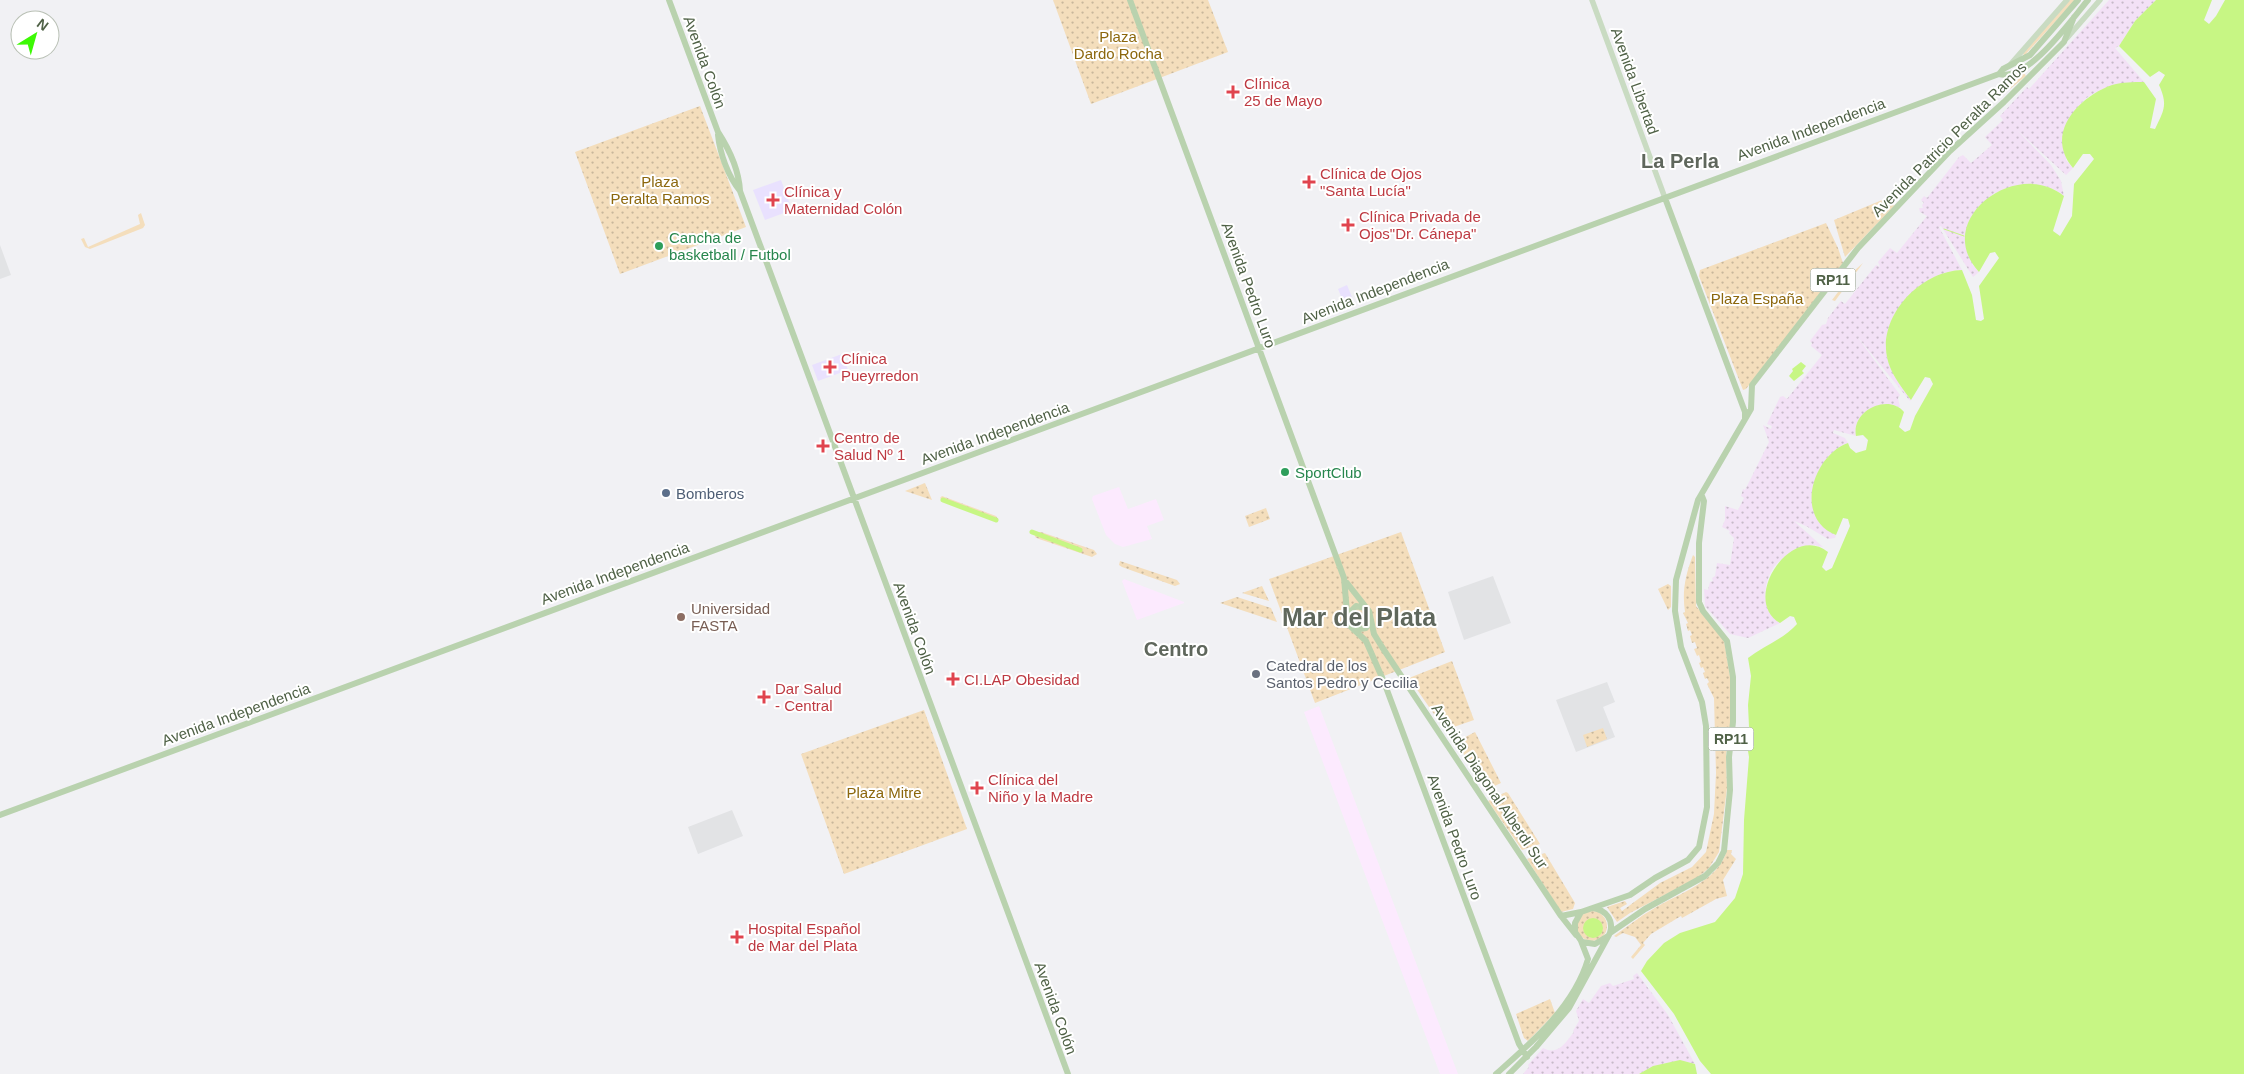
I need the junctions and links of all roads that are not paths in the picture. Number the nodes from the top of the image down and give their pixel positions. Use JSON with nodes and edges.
{"nodes":[{"id":1,"x":669,"y":0,"type":"edge"},
{"id":2,"x":1130,"y":0,"type":"edge"},
{"id":3,"x":1592,"y":0,"type":"edge"},
{"id":4,"x":2067,"y":0,"type":"edge"},
{"id":5,"x":2078,"y":0,"type":"edge"},
{"id":6,"x":2088,"y":0,"type":"edge"},
{"id":7,"x":2100,"y":0,"type":"edge"},
{"id":8,"x":2074,"y":17,"type":"junction"},
{"id":9,"x":2064,"y":42,"type":"junction"},
{"id":10,"x":2007,"y":67,"type":"junction"},
{"id":11,"x":2039,"y":67,"type":"junction"},
{"id":12,"x":2018,"y":70,"type":"junction"},
{"id":13,"x":1999,"y":74,"type":"junction"},
{"id":14,"x":718,"y":132,"type":"junction"},
{"id":15,"x":739,"y":190,"type":"junction"},
{"id":16,"x":1665,"y":198,"type":"junction"},
{"id":17,"x":1259,"y":348,"type":"junction"},
{"id":18,"x":1742,"y":424,"type":"junction"},
{"id":19,"x":1702,"y":496,"type":"junction"},
{"id":20,"x":854,"y":498,"type":"junction"},
{"id":21,"x":1686,"y":541,"type":"junction"},
{"id":22,"x":1699,"y":543,"type":"junction"},
{"id":23,"x":1344,"y":578,"type":"junction"},
{"id":24,"x":1366,"y":609,"type":"junction"},
{"id":25,"x":1346,"y":616,"type":"junction"},
{"id":26,"x":1371,"y":618,"type":"junction"},
{"id":27,"x":1353,"y":630,"type":"junction"},
{"id":28,"x":1382,"y":648,"type":"junction"},
{"id":29,"x":1371,"y":650,"type":"junction"},
{"id":30,"x":0,"y":815,"type":"edge"},
{"id":31,"x":1592,"y":908,"type":"junction"},
{"id":32,"x":1582,"y":912,"type":"junction"},
{"id":33,"x":1561,"y":916,"type":"junction"},
{"id":34,"x":1609,"y":934,"type":"junction"},
{"id":35,"x":1578,"y":938,"type":"junction"},
{"id":36,"x":1522,"y":1051,"type":"junction"},
{"id":37,"x":1527,"y":1057,"type":"junction"},
{"id":38,"x":1068,"y":1074,"type":"edge"},
{"id":39,"x":1496,"y":1074,"type":"edge"},
{"id":40,"x":1508,"y":1074,"type":"edge"}],
"edges":[{"from":1,"to":14,"type":"main road","name":"Avenida Colón"},
{"from":2,"to":17,"type":"main road","name":"Avenida Pedro Luro"},
{"from":3,"to":16,"type":"main road","name":"Avenida Libertad"},
{"from":4,"to":10,"type":"main road","name":"Avenida Patricio Peralta Ramos"},
{"from":5,"to":10,"type":"main road","name":"Avenida Patricio Peralta Ramos"},
{"from":6,"to":8,"type":"main road","name":"Avenida Patricio Peralta Ramos"},
{"from":7,"to":9,"type":"main road","name":"Avenida Patricio Peralta Ramos"},
{"from":8,"to":9,"type":"main road"},
{"from":8,"to":12,"type":"main road","name":"Avenida Patricio Peralta Ramos"},
{"from":9,"to":11,"type":"main road","name":"Avenida Patricio Peralta Ramos","number":"RP11"},
{"from":10,"to":13,"type":"main road","name":"Avenida Patricio Peralta Ramos"},
{"from":11,"to":12,"type":"main road"},
{"from":11,"to":18,"type":"main road","name":"Avenida Patricio Peralta Ramos","number":"RP11"},
{"from":12,"to":13,"type":"main road","name":"Avenida Patricio Peralta Ramos"},
{"from":13,"to":16,"type":"main road","name":"Avenida Independencia"},
{"from":14,"to":15,"type":"main road","name":"Avenida Colón"},
{"from":14,"to":15,"type":"main road","name":"Avenida Colón"},
{"from":15,"to":20,"type":"main road","name":"Avenida Colón"},
{"from":16,"to":17,"type":"main road","name":"Avenida Independencia"},
{"from":16,"to":18,"type":"main road","name":"Avenida Libertad"},
{"from":17,"to":20,"type":"main road","name":"Avenida Independencia"},
{"from":17,"to":23,"type":"main road","name":"Avenida Pedro Luro"},
{"from":18,"to":19,"type":"main road","name":"Avenida Patricio Peralta Ramos","number":"RP11"},
{"from":19,"to":21,"type":"main road","name":"Avenida Patricio Peralta Ramos","number":"RP11"},
{"from":19,"to":22,"type":"main road","number":"RP11"},
{"from":20,"to":30,"type":"main road","name":"Avenida Independencia"},
{"from":20,"to":38,"type":"main road","name":"Avenida Colón"},
{"from":21,"to":22,"type":"main road"},
{"from":21,"to":31,"type":"main road","name":"Avenida Patricio Peralta Ramos","number":"RP11"},
{"from":22,"to":34,"type":"main road","number":"RP11"},
{"from":23,"to":24,"type":"main road","name":"Avenida Pedro Luro"},
{"from":23,"to":25,"type":"main road","name":"Avenida Pedro Luro"},
{"from":24,"to":25,"type":"main road"},
{"from":24,"to":26,"type":"main road"},
{"from":25,"to":27,"type":"main road"},
{"from":26,"to":27,"type":"main road"},
{"from":26,"to":28,"type":"main road","name":"Avenida Diagonal Alberdi Sur"},
{"from":27,"to":29,"type":"main road","name":"Avenida Pedro Luro"},
{"from":28,"to":29,"type":"main road"},
{"from":28,"to":33,"type":"main road","name":"Avenida Diagonal Alberdi Sur"},
{"from":29,"to":36,"type":"main road","name":"Avenida Pedro Luro"},
{"from":31,"to":32,"type":"main road","number":"RP11"},
{"from":31,"to":34,"type":"main road"},
{"from":32,"to":33,"type":"main road"},
{"from":32,"to":35,"type":"main road"},
{"from":33,"to":35,"type":"main road","name":"Avenida Diagonal Alberdi Sur"},
{"from":34,"to":35,"type":"main road","number":"RP11"},
{"from":34,"to":37,"type":"main road","number":"RP11"},
{"from":35,"to":36,"type":"main road"},
{"from":36,"to":37,"type":"main road","name":"Avenida Pedro Luro"},
{"from":36,"to":39,"type":"main road"},
{"from":37,"to":40,"type":"main road","number":"RP11"}]}
